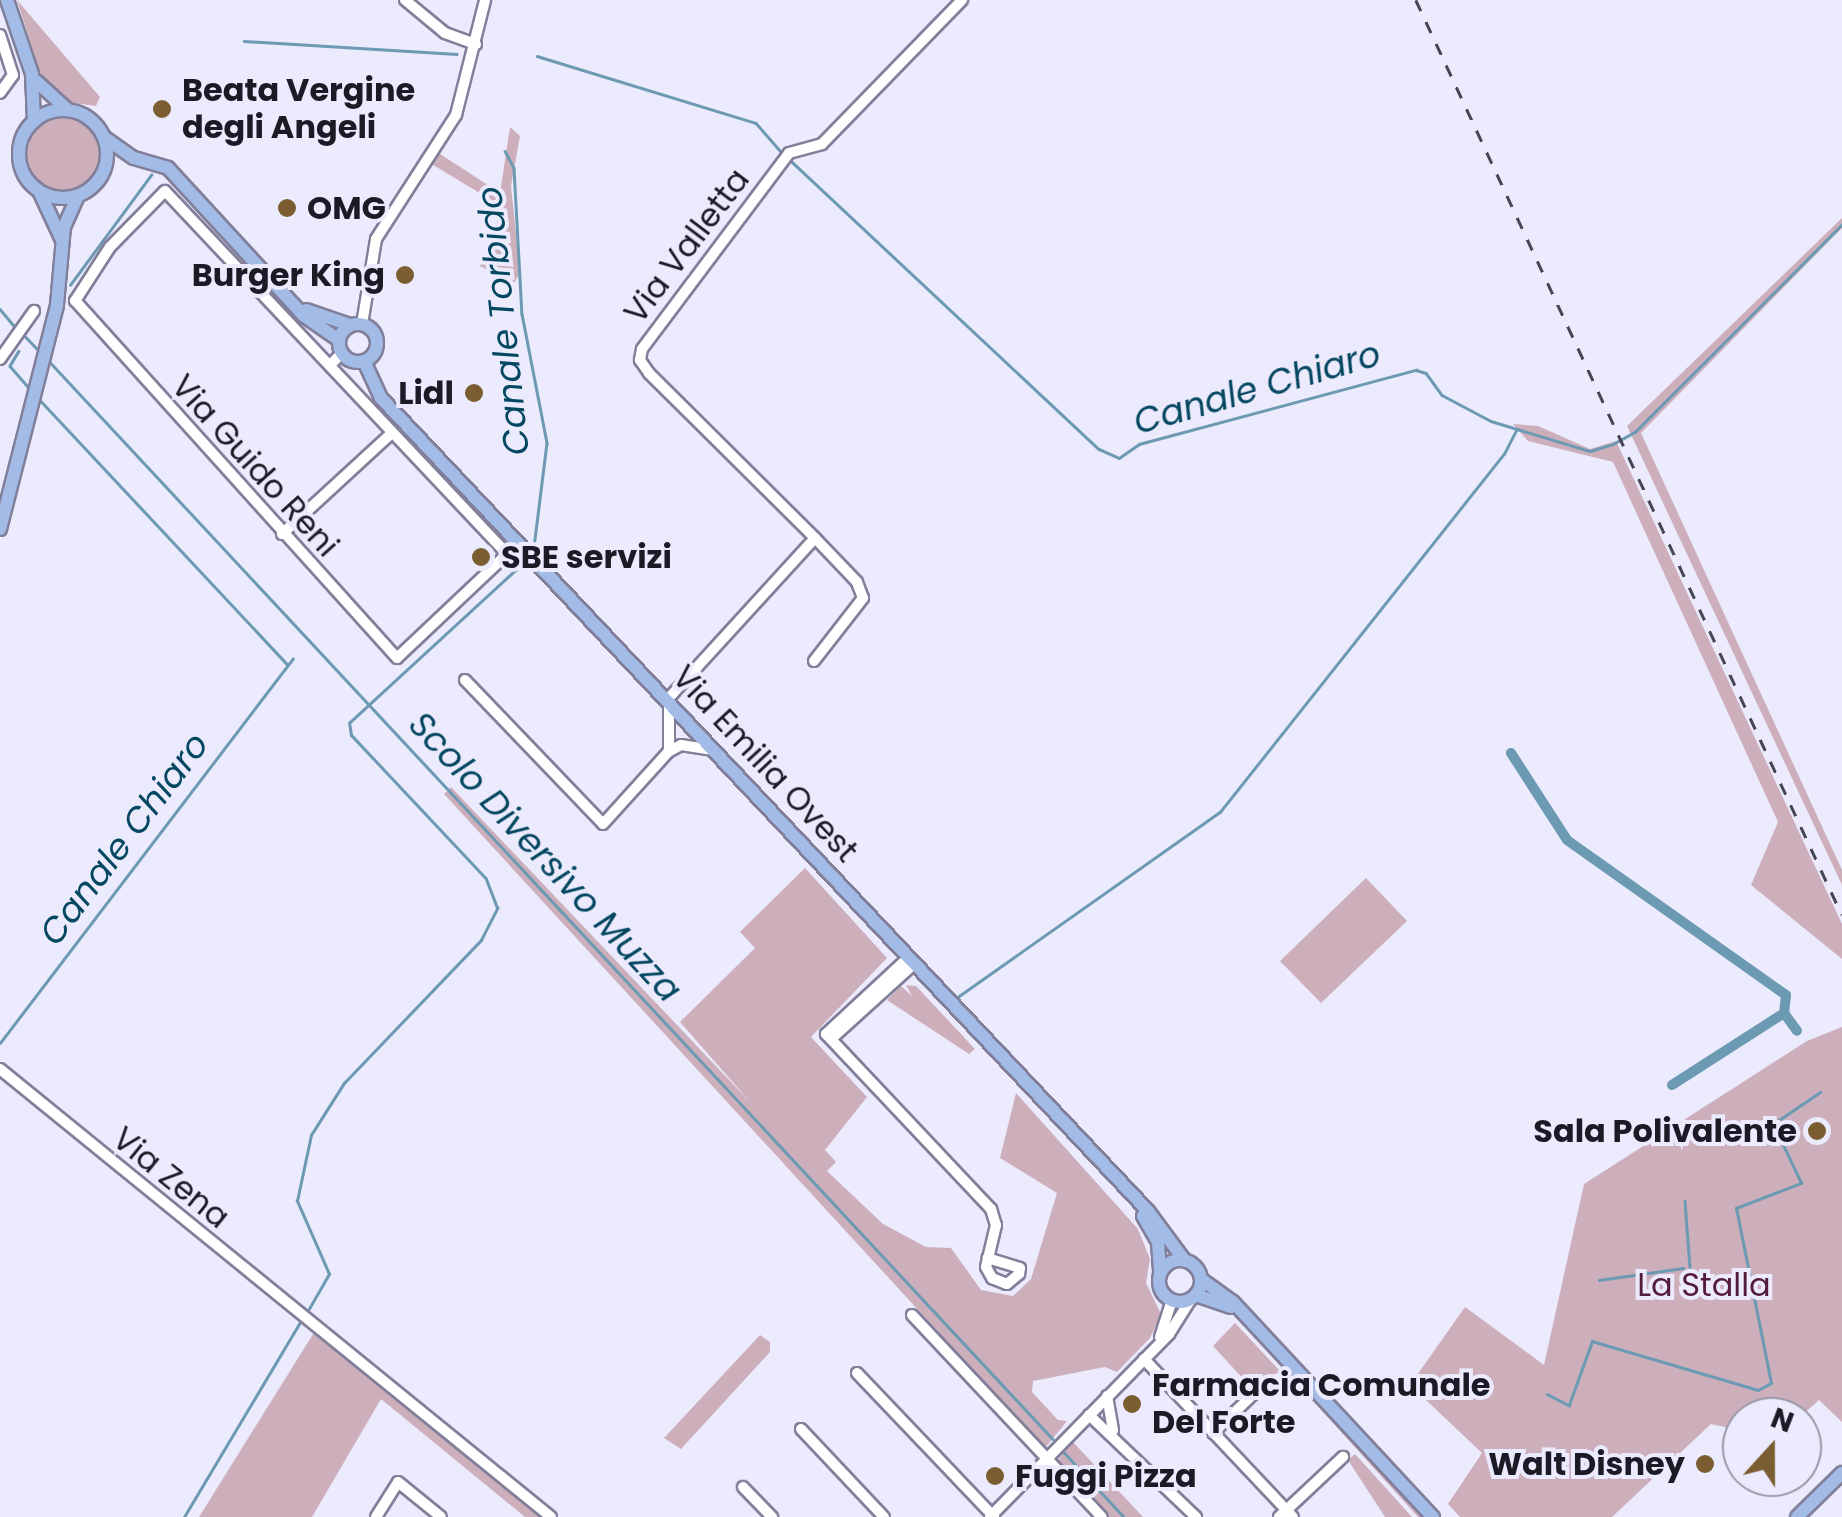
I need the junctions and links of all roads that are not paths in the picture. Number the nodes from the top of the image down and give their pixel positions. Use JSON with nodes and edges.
{"nodes":[{"id":1,"x":7,"y":0,"type":"edge"},
{"id":2,"x":485,"y":0,"type":"edge"},
{"id":3,"x":962,"y":0,"type":"edge"},
{"id":4,"x":406,"y":2,"type":"edge"},
{"id":5,"x":0,"y":34,"type":"edge"},
{"id":6,"x":476,"y":44,"type":"junction"},
{"id":7,"x":32,"y":74,"type":"junction"},
{"id":8,"x":0,"y":92,"type":"edge"},
{"id":9,"x":68,"y":110,"type":"junction"},
{"id":10,"x":34,"y":121,"type":"junction"},
{"id":11,"x":104,"y":138,"type":"junction"},
{"id":12,"x":134,"y":158,"type":"junction"},
{"id":13,"x":105,"y":169,"type":"junction"},
{"id":14,"x":38,"y":191,"type":"junction"},
{"id":15,"x":78,"y":196,"type":"junction"},
{"id":16,"x":62,"y":244,"type":"junction"},
{"id":17,"x":300,"y":306,"type":"junction"},
{"id":18,"x":31,"y":316,"type":"dead end"},
{"id":19,"x":356,"y":324,"type":"junction"},
{"id":20,"x":340,"y":346,"type":"junction"},
{"id":21,"x":0,"y":359,"type":"edge"},
{"id":22,"x":364,"y":361,"type":"junction"},
{"id":23,"x":330,"y":366,"type":"junction"},
{"id":24,"x":392,"y":433,"type":"junction"},
{"id":25,"x":0,"y":529,"type":"edge"},
{"id":26,"x":282,"y":534,"type":"junction"},
{"id":27,"x":815,"y":538,"type":"junction"},
{"id":28,"x":814,"y":660,"type":"dead end"},
{"id":29,"x":465,"y":680,"type":"dead end"},
{"id":30,"x":668,"y":700,"type":"junction"},
{"id":31,"x":694,"y":728,"type":"junction"},
{"id":32,"x":674,"y":747,"type":"junction"},
{"id":33,"x":714,"y":750,"type":"junction"},
{"id":34,"x":911,"y":960,"type":"junction"},
{"id":35,"x":0,"y":1069,"type":"edge"},
{"id":36,"x":1135,"y":1200,"type":"junction"},
{"id":37,"x":988,"y":1258,"type":"dead end"},
{"id":38,"x":1185,"y":1260,"type":"junction"},
{"id":39,"x":1160,"y":1272,"type":"junction"},
{"id":40,"x":1200,"y":1278,"type":"junction"},
{"id":41,"x":1194,"y":1297,"type":"junction"},
{"id":42,"x":1172,"y":1301,"type":"junction"},
{"id":43,"x":1239,"y":1311,"type":"junction"},
{"id":44,"x":912,"y":1316,"type":"dead end"},
{"id":45,"x":1154,"y":1347,"type":"junction"},
{"id":46,"x":1144,"y":1359,"type":"junction"},
{"id":47,"x":857,"y":1373,"type":"dead end"},
{"id":48,"x":1264,"y":1384,"type":"dead end"},
{"id":49,"x":1102,"y":1401,"type":"junction"},
{"id":50,"x":1089,"y":1415,"type":"junction"},
{"id":51,"x":801,"y":1429,"type":"dead end"},
{"id":52,"x":1113,"y":1431,"type":"junction"},
{"id":53,"x":1214,"y":1433,"type":"junction"},
{"id":54,"x":1343,"y":1457,"type":"dead end"},
{"id":55,"x":1047,"y":1459,"type":"junction"},
{"id":56,"x":1842,"y":1473,"type":"edge"},
{"id":57,"x":743,"y":1487,"type":"dead end"},
{"id":58,"x":1806,"y":1514,"type":"edge"},
{"id":59,"x":1286,"y":1515,"type":"edge"},
{"id":60,"x":992,"y":1516,"type":"edge"},
{"id":61,"x":376,"y":1517,"type":"edge"},
{"id":62,"x":441,"y":1517,"type":"edge"},
{"id":63,"x":551,"y":1517,"type":"edge"},
{"id":64,"x":772,"y":1517,"type":"edge"},
{"id":65,"x":884,"y":1517,"type":"edge"},
{"id":66,"x":1102,"y":1517,"type":"edge"},
{"id":67,"x":1196,"y":1517,"type":"edge"},
{"id":68,"x":1434,"y":1517,"type":"edge"}],
"edges":[{"from":1,"to":7,"type":"main road"},
{"from":2,"to":6,"type":"street"},
{"from":3,"to":27,"type":"street","name":"Via Valletta"},
{"from":4,"to":6,"type":"street"},
{"from":5,"to":8,"type":"street"},
{"from":6,"to":19,"type":"street"},
{"from":7,"to":9,"type":"main road"},
{"from":7,"to":10,"type":"main road"},
{"from":9,"to":10,"type":"main road"},
{"from":9,"to":11,"type":"main road"},
{"from":10,"to":14,"type":"main road"},
{"from":11,"to":12,"type":"main road"},
{"from":11,"to":13,"type":"main road"},
{"from":12,"to":13,"type":"main road"},
{"from":12,"to":17,"type":"main road"},
{"from":13,"to":15,"type":"main road"},
{"from":14,"to":15,"type":"main road"},
{"from":14,"to":16,"type":"main road"},
{"from":15,"to":16,"type":"main road"},
{"from":16,"to":25,"type":"main road"},
{"from":17,"to":19,"type":"main road"},
{"from":17,"to":20,"type":"main road"},
{"from":18,"to":21,"type":"street"},
{"from":19,"to":20,"type":"main road"},
{"from":19,"to":22,"type":"main road"},
{"from":20,"to":22,"type":"main road"},
{"from":20,"to":23,"type":"street"},
{"from":22,"to":30,"type":"main road","name":"Via Emilia Ovest"},
{"from":23,"to":24,"type":"street"},
{"from":23,"to":26,"type":"street","name":"Via Guido Reni"},
{"from":24,"to":26,"type":"street"},
{"from":24,"to":26,"type":"street","name":"Via Guido Reni"},
{"from":27,"to":28,"type":"street","name":"Via Valletta"},
{"from":27,"to":30,"type":"street"},
{"from":29,"to":32,"type":"street"},
{"from":30,"to":31,"type":"main road","name":"Via Emilia Ovest"},
{"from":30,"to":32,"type":"street"},
{"from":31,"to":32,"type":"street"},
{"from":31,"to":33,"type":"main road","name":"Via Emilia Ovest"},
{"from":32,"to":33,"type":"street"},
{"from":33,"to":34,"type":"main road","name":"Via Emilia Ovest"},
{"from":34,"to":36,"type":"main road","name":"Via Emilia Ovest"},
{"from":34,"to":37,"type":"street"},
{"from":35,"to":63,"type":"street","name":"Via Zena"},
{"from":36,"to":38,"type":"main road","name":"Via Emilia Ovest"},
{"from":36,"to":39,"type":"main road","name":"Via Emilia Ovest"},
{"from":38,"to":39,"type":"main road"},
{"from":38,"to":40,"type":"main road"},
{"from":39,"to":42,"type":"main road"},
{"from":40,"to":41,"type":"main road"},
{"from":40,"to":43,"type":"main road"},
{"from":41,"to":42,"type":"main road"},
{"from":41,"to":43,"type":"main road"},
{"from":41,"to":45,"type":"street"},
{"from":42,"to":45,"type":"street"},
{"from":43,"to":68,"type":"main road"},
{"from":44,"to":55,"type":"street"},
{"from":45,"to":46,"type":"street"},
{"from":46,"to":49,"type":"street"},
{"from":46,"to":53,"type":"street"},
{"from":47,"to":60,"type":"street"},
{"from":48,"to":53,"type":"street"},
{"from":49,"to":50,"type":"street"},
{"from":49,"to":52,"type":"street"},
{"from":50,"to":52,"type":"street"},
{"from":50,"to":55,"type":"street"},
{"from":51,"to":65,"type":"street"},
{"from":52,"to":67,"type":"street"},
{"from":53,"to":59,"type":"street"},
{"from":54,"to":59,"type":"street"},
{"from":55,"to":60,"type":"street"},
{"from":55,"to":66,"type":"street"},
{"from":56,"to":58,"type":"main road"},
{"from":57,"to":64,"type":"street"},
{"from":61,"to":62,"type":"street"}]}
